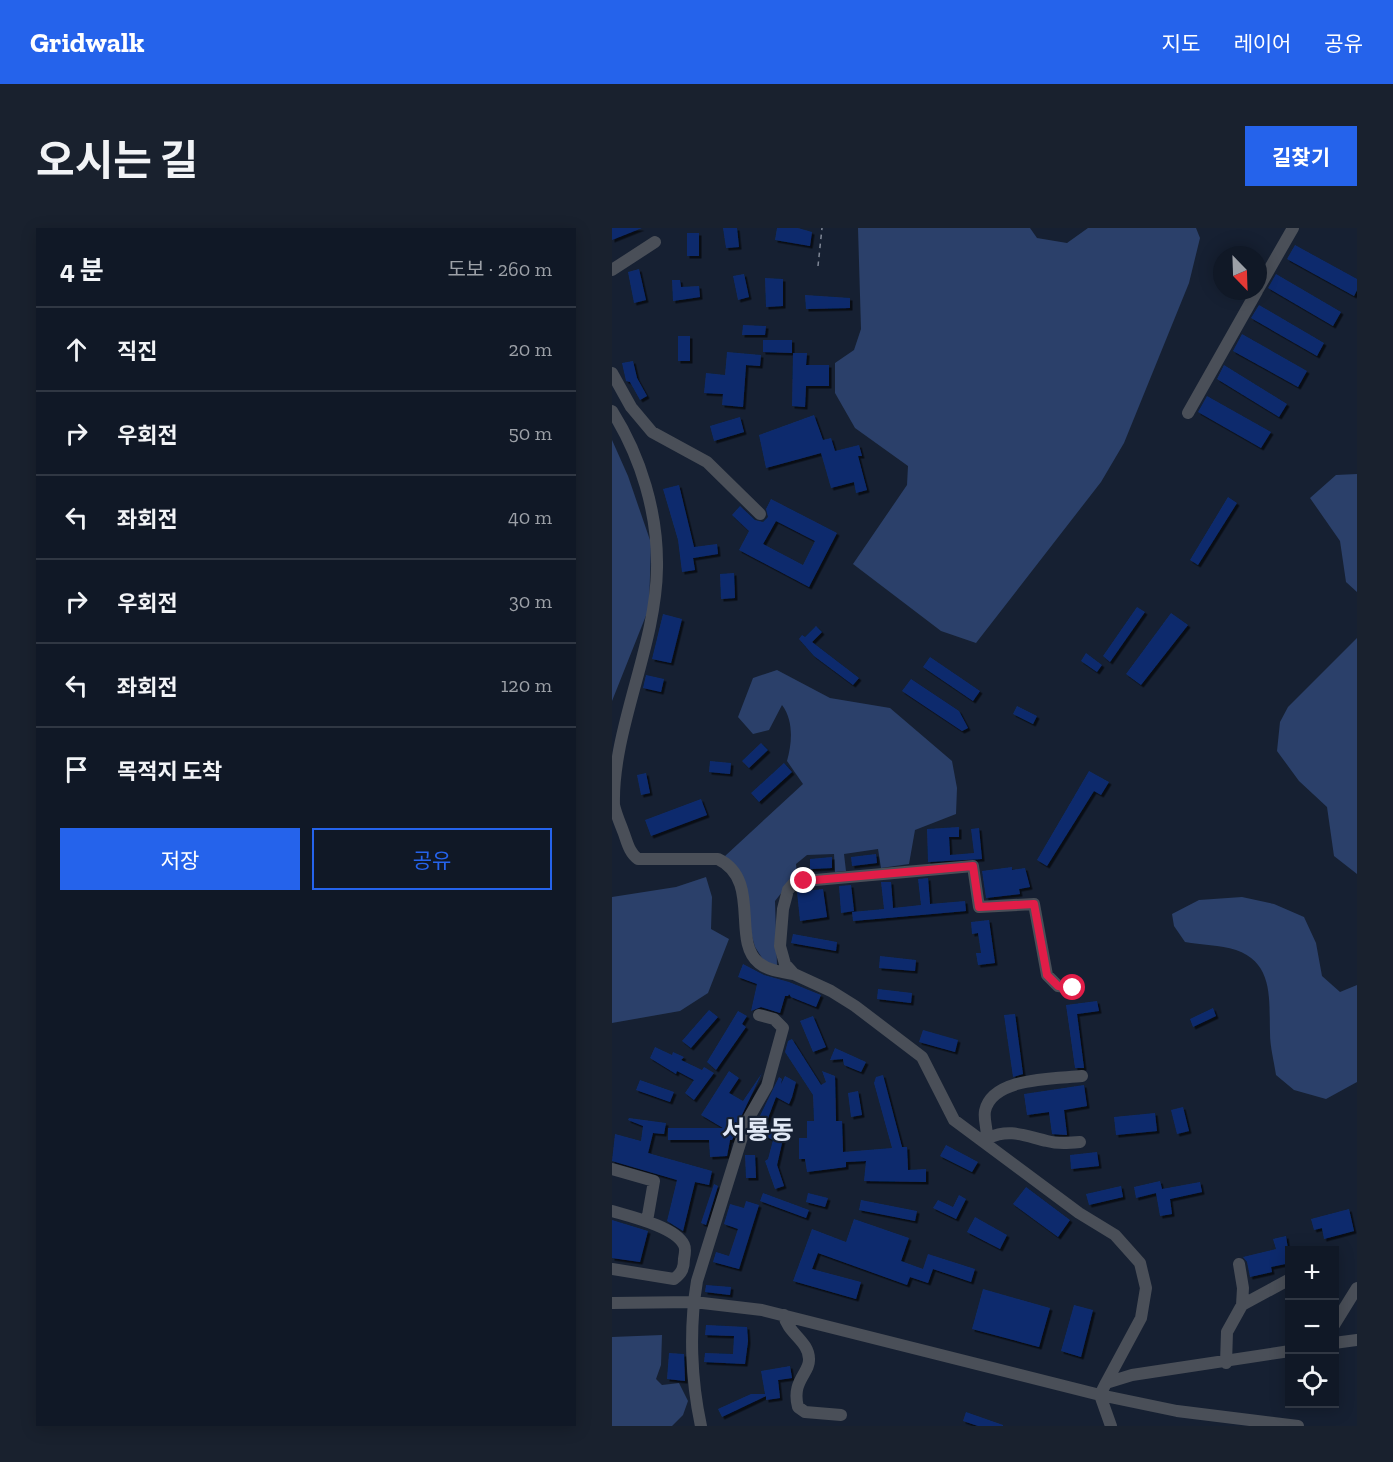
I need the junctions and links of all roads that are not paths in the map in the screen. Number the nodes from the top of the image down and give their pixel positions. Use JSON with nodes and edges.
{"nodes":[{"id":1,"x":1293,"y":228,"type":"edge"},
{"id":2,"x":656,"y":242,"type":"dead end"},
{"id":3,"x":612,"y":270,"type":"edge"},
{"id":4,"x":1267,"y":274,"type":"edge"},
{"id":5,"x":1252,"y":300,"type":"edge"},
{"id":6,"x":612,"y":374,"type":"edge"},
{"id":7,"x":612,"y":411,"type":"edge"},
{"id":8,"x":1188,"y":413,"type":"dead end"},
{"id":9,"x":760,"y":514,"type":"dead end"},
{"id":10,"x":794,"y":974,"type":"junction"},
{"id":11,"x":1073,"y":988,"type":"dead end"},
{"id":12,"x":759,"y":1016,"type":"dead end"},
{"id":13,"x":1082,"y":1076,"type":"dead end"},
{"id":14,"x":986,"y":1140,"type":"junction"},
{"id":15,"x":1080,"y":1142,"type":"dead end"},
{"id":16,"x":612,"y":1169,"type":"edge"},
{"id":17,"x":612,"y":1211,"type":"edge"},
{"id":18,"x":647,"y":1221,"type":"junction"},
{"id":19,"x":1239,"y":1264,"type":"dead end"},
{"id":20,"x":612,"y":1269,"type":"edge"},
{"id":21,"x":1285,"y":1282,"type":"edge"},
{"id":22,"x":1357,"y":1288,"type":"edge"},
{"id":23,"x":694,"y":1302,"type":"junction"},
{"id":24,"x":612,"y":1304,"type":"edge"},
{"id":25,"x":1242,"y":1305,"type":"junction"},
{"id":26,"x":784,"y":1315,"type":"junction"},
{"id":27,"x":1339,"y":1318,"type":"edge"},
{"id":28,"x":1357,"y":1340,"type":"edge"},
{"id":29,"x":1339,"y":1342,"type":"edge"},
{"id":30,"x":1285,"y":1352,"type":"edge"},
{"id":31,"x":1226,"y":1363,"type":"junction"},
{"id":32,"x":1106,"y":1383,"type":"junction"},
{"id":33,"x":1100,"y":1395,"type":"junction"},
{"id":34,"x":841,"y":1414,"type":"dead end"},
{"id":35,"x":701,"y":1426,"type":"edge"},
{"id":36,"x":1111,"y":1426,"type":"edge"},
{"id":37,"x":1298,"y":1426,"type":"edge"}],
"edges":[{"from":1,"to":4,"type":"street"},
{"from":2,"to":3,"type":"street"},
{"from":5,"to":8,"type":"street"},
{"from":6,"to":9,"type":"street"},
{"from":7,"to":10,"type":"street"},
{"from":10,"to":11,"type":"street"},
{"from":10,"to":14,"type":"street"},
{"from":12,"to":23,"type":"street"},
{"from":13,"to":14,"type":"street"},
{"from":14,"to":15,"type":"street"},
{"from":14,"to":32,"type":"street"},
{"from":16,"to":18,"type":"street"},
{"from":17,"to":18,"type":"street"},
{"from":18,"to":20,"type":"street"},
{"from":19,"to":25,"type":"street"},
{"from":21,"to":25,"type":"street"},
{"from":22,"to":27,"type":"street"},
{"from":23,"to":24,"type":"street"},
{"from":23,"to":26,"type":"street"},
{"from":23,"to":35,"type":"street"},
{"from":25,"to":31,"type":"street"},
{"from":26,"to":33,"type":"street"},
{"from":26,"to":34,"type":"street"},
{"from":28,"to":29,"type":"street"},
{"from":30,"to":31,"type":"street"},
{"from":31,"to":32,"type":"street"},
{"from":32,"to":33,"type":"street"},
{"from":33,"to":36,"type":"street"},
{"from":33,"to":37,"type":"street"}]}
